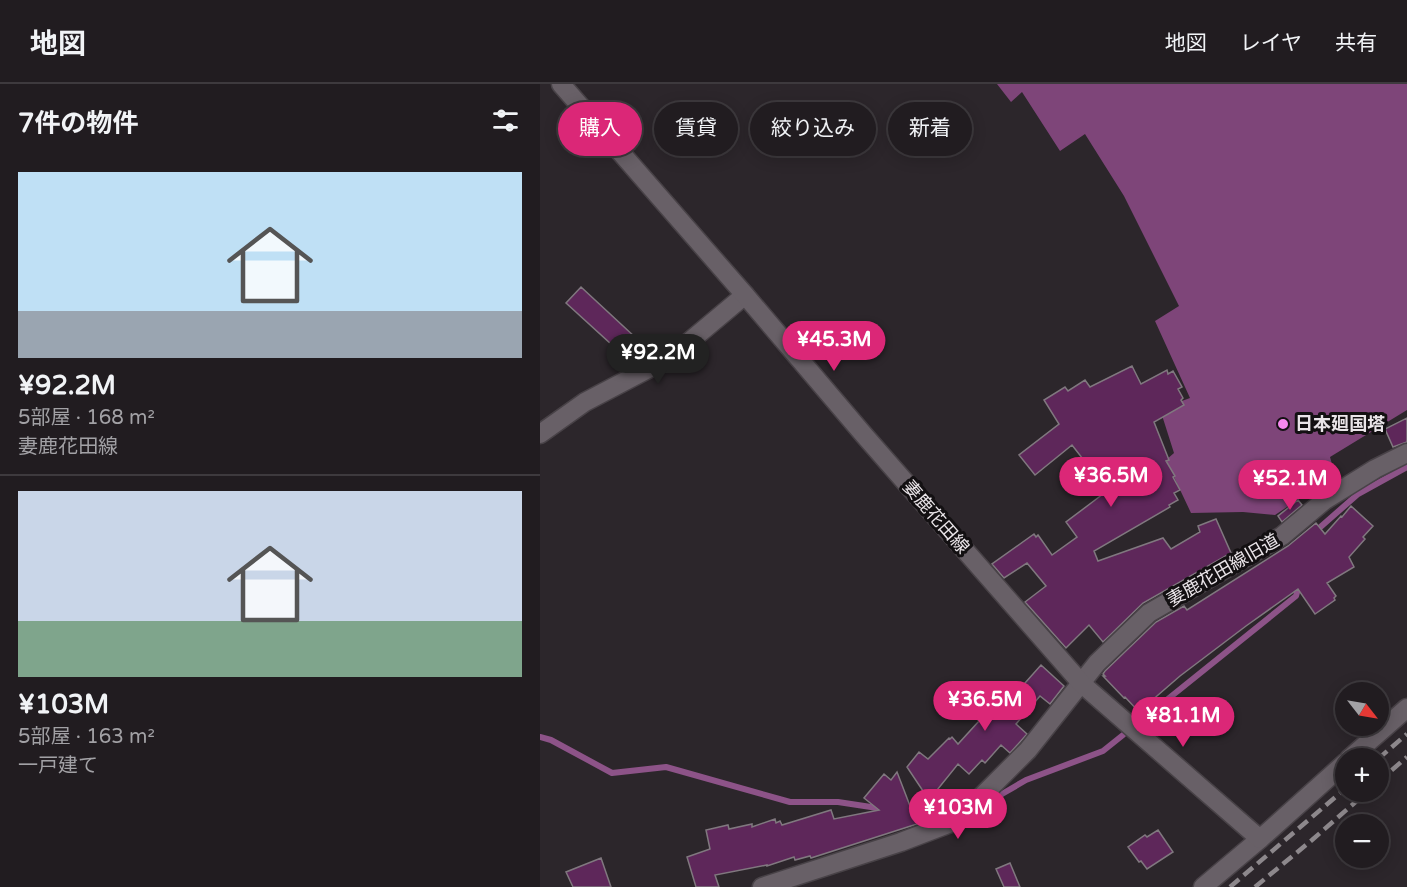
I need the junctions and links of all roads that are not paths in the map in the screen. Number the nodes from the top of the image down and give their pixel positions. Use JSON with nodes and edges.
{"nodes":[{"id":1,"x":561,"y":84,"type":"edge"},
{"id":2,"x":745,"y":295,"type":"junction"},
{"id":3,"x":540,"y":434,"type":"edge"},
{"id":4,"x":1407,"y":453,"type":"edge"},
{"id":5,"x":1082,"y":684,"type":"junction"},
{"id":6,"x":1407,"y":708,"type":"edge"},
{"id":7,"x":1362,"y":748,"type":"edge"},
{"id":8,"x":1335,"y":772,"type":"edge"},
{"id":9,"x":1260,"y":839,"type":"junction"},
{"id":10,"x":762,"y":887,"type":"edge"},
{"id":11,"x":1203,"y":887,"type":"edge"}],
"edges":[{"from":1,"to":2,"type":"main road","name":"妻鹿花田線"},
{"from":2,"to":3,"type":"main road"},
{"from":2,"to":5,"type":"main road","name":"妻鹿花田線"},
{"from":4,"to":5,"type":"main road","name":"妻鹿花田線旧道"},
{"from":5,"to":9,"type":"main road","name":"妻鹿花田線"},
{"from":5,"to":10,"type":"main road","name":"妻鹿花田線旧道"},
{"from":6,"to":7,"type":"main road"},
{"from":8,"to":9,"type":"main road"},
{"from":9,"to":11,"type":"main road"}]}
